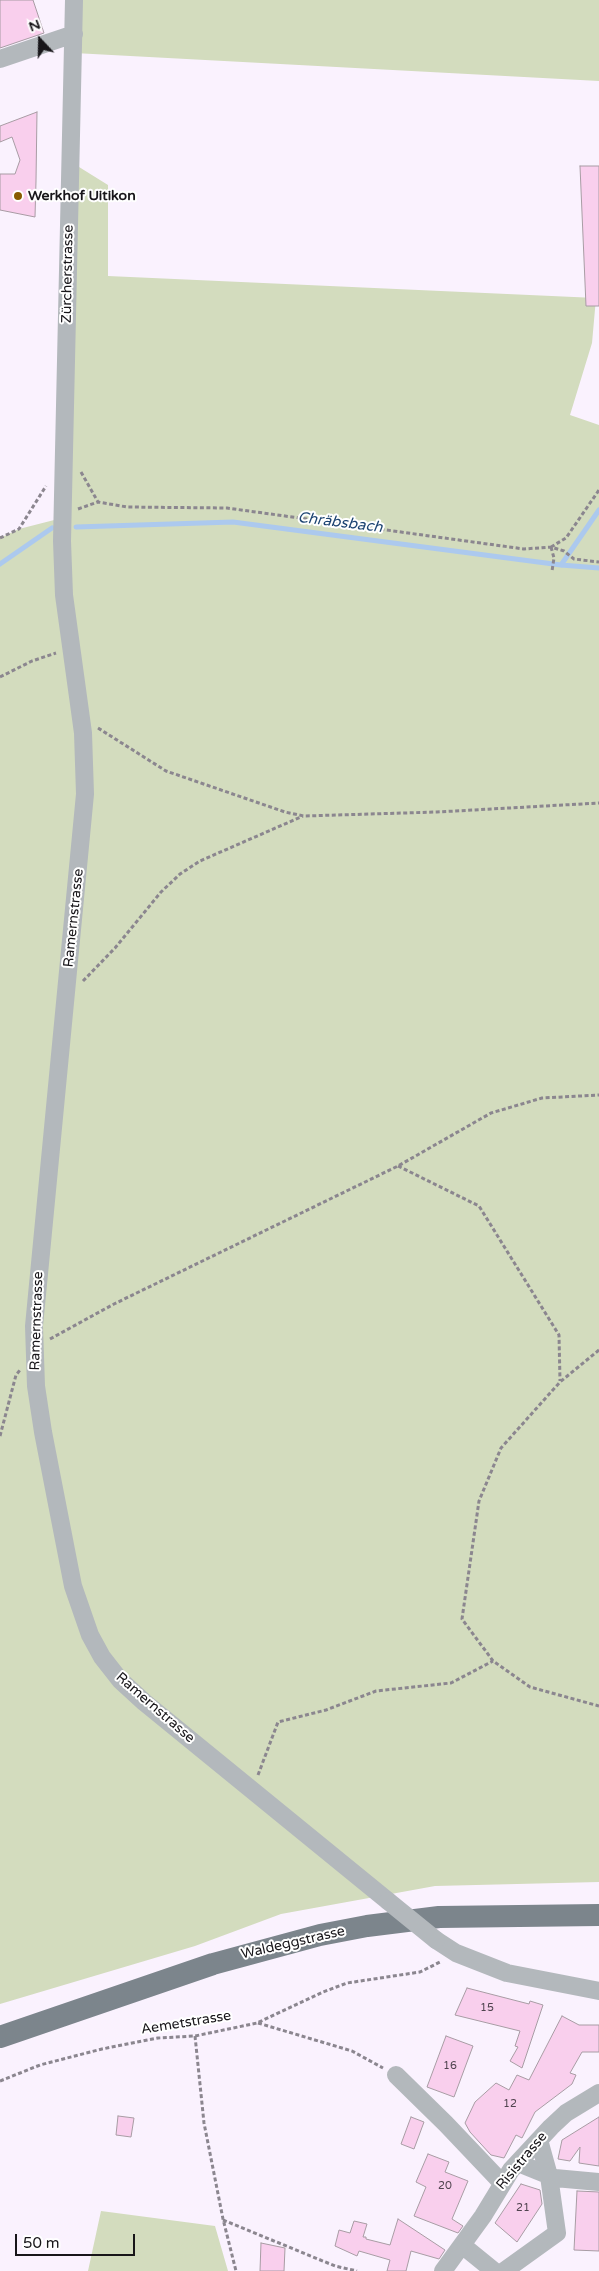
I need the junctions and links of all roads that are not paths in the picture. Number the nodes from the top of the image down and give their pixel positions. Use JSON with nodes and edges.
{"nodes":[{"id":1,"x":74,"y":0,"type":"edge"},
{"id":2,"x":74,"y":34,"type":"junction"},
{"id":3,"x":0,"y":59,"type":"edge"},
{"id":4,"x":63,"y":458,"type":"joint"},
{"id":5,"x":599,"y":1914,"type":"edge"},
{"id":6,"x":599,"y":1991,"type":"edge"},
{"id":7,"x":0,"y":2037,"type":"edge"},
{"id":8,"x":396,"y":2076,"type":"road end"},
{"id":9,"x":599,"y":2093,"type":"edge"},
{"id":10,"x":540,"y":2140,"type":"junction"},
{"id":11,"x":518,"y":2163,"type":"junction"},
{"id":12,"x":550,"y":2176,"type":"junction"},
{"id":13,"x":599,"y":2182,"type":"edge"},
{"id":14,"x":502,"y":2183,"type":"junction"},
{"id":15,"x":462,"y":2245,"type":"junction"},
{"id":16,"x":443,"y":2271,"type":"edge"},
{"id":17,"x":494,"y":2271,"type":"edge"},
{"id":18,"x":504,"y":2271,"type":"edge"}],
"edges":[{"from":1,"to":2,"type":"street","name":"Zürcherstrasse"},
{"from":2,"to":3,"type":"street"},
{"from":2,"to":4,"type":"street","name":"Zürcherstrasse"},
{"from":4,"to":6,"type":"street","name":"Ramernstrasse","bridge":true},
{"from":5,"to":7,"type":"main road","name":"Waldeggstrasse"},
{"from":8,"to":14,"type":"street"},
{"from":9,"to":10,"type":"street","name":"Risistrasse"},
{"from":10,"to":11,"type":"street","name":"Risistrasse"},
{"from":10,"to":12,"type":"street"},
{"from":11,"to":12,"type":"street"},
{"from":11,"to":14,"type":"street","name":"Risistrasse"},
{"from":12,"to":13,"type":"street"},
{"from":12,"to":18,"type":"street"},
{"from":14,"to":15,"type":"street","name":"Risistrasse"},
{"from":15,"to":16,"type":"street","name":"Risistrasse"},
{"from":15,"to":17,"type":"street"}]}
